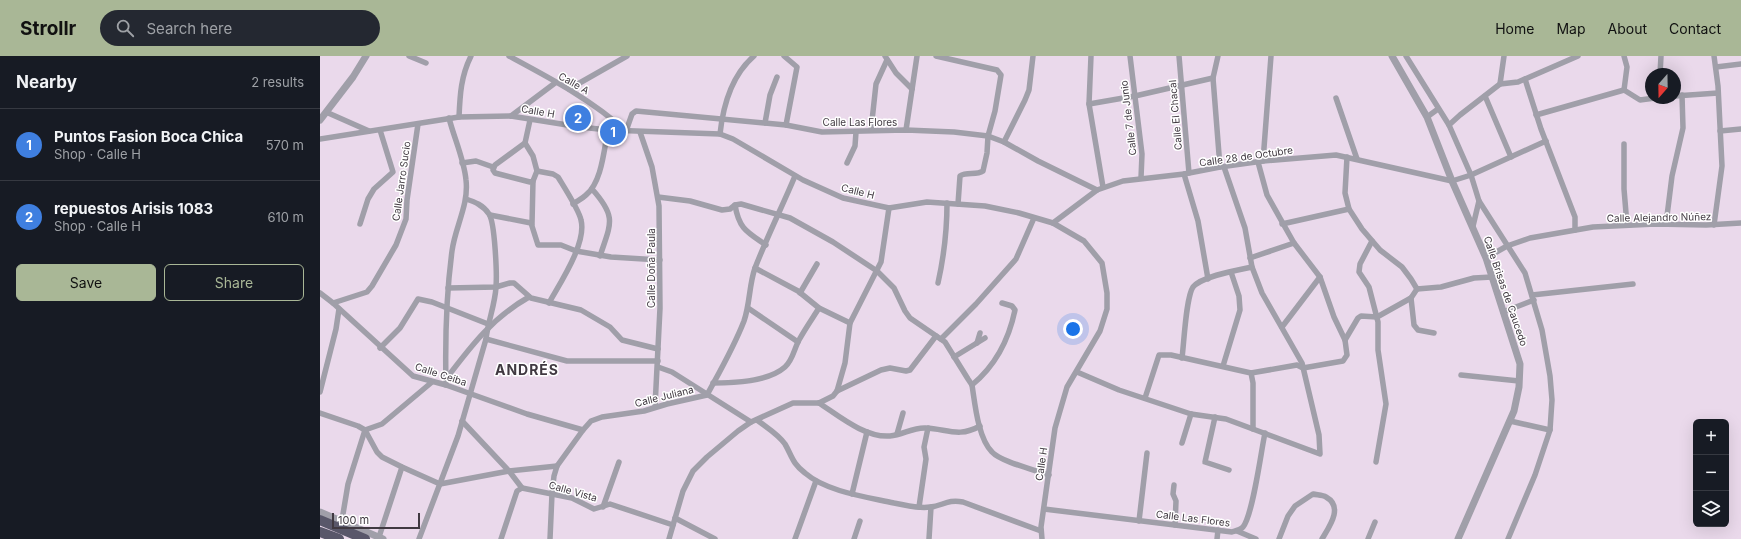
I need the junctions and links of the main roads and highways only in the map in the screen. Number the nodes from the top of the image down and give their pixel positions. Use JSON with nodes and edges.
{"nodes":[{"id":1,"x":320,"y":520,"type":"edge"},
{"id":2,"x":320,"y":532,"type":"edge"},
{"id":3,"x":339,"y":539,"type":"edge"},
{"id":4,"x":365,"y":539,"type":"edge"}],
"edges":[{"from":1,"to":4,"type":"highway"},
{"from":2,"to":3,"type":"highway"}]}
